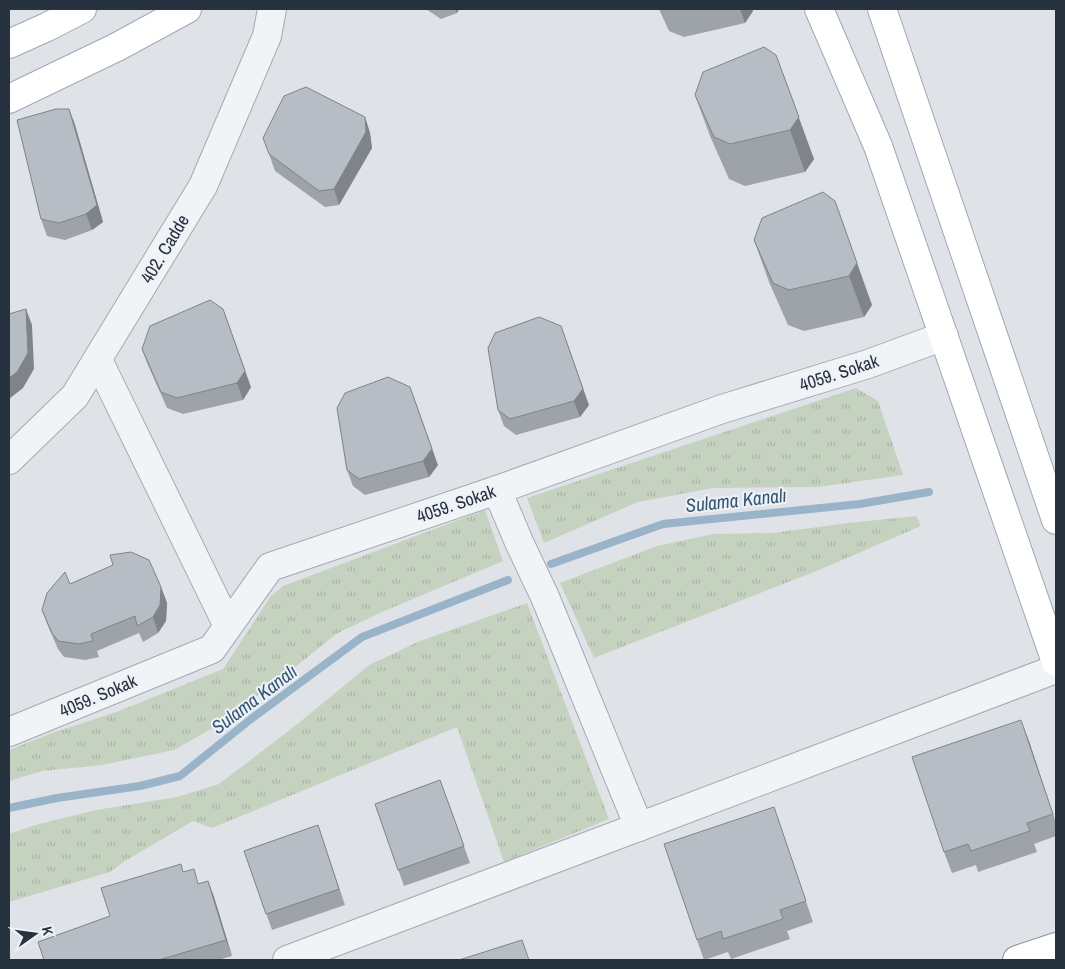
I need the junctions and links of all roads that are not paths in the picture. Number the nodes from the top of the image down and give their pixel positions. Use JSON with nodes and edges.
{"nodes":[{"id":1,"x":82,"y":9,"type":"edge"},
{"id":2,"x":187,"y":9,"type":"edge"},
{"id":3,"x":272,"y":9,"type":"edge"},
{"id":4,"x":819,"y":9,"type":"edge"},
{"id":5,"x":882,"y":9,"type":"edge"},
{"id":6,"x":9,"y":44,"type":"edge"},
{"id":7,"x":9,"y":99,"type":"edge"},
{"id":8,"x":944,"y":336,"type":"junction"},
{"id":9,"x":98,"y":360,"type":"junction"},
{"id":10,"x":9,"y":460,"type":"edge"},
{"id":11,"x":497,"y":490,"type":"junction"},
{"id":12,"x":1056,"y":520,"type":"edge"},
{"id":13,"x":228,"y":626,"type":"junction"},
{"id":14,"x":1056,"y":662,"type":"edge"},
{"id":15,"x":1056,"y":669,"type":"edge"},
{"id":16,"x":9,"y":732,"type":"edge"},
{"id":17,"x":639,"y":827,"type":"junction"},
{"id":18,"x":1056,"y":947,"type":"edge"},
{"id":19,"x":287,"y":960,"type":"edge"},
{"id":20,"x":1017,"y":960,"type":"edge"}],
"edges":[{"from":1,"to":6,"type":"main road"},
{"from":2,"to":7,"type":"main road"},
{"from":3,"to":9,"type":"street","name":"402. Cadde"},
{"from":4,"to":8,"type":"main road"},
{"from":5,"to":12,"type":"main road"},
{"from":8,"to":11,"type":"street","name":"4059. Sokak"},
{"from":8,"to":14,"type":"main road"},
{"from":9,"to":10,"type":"street","name":"402. Cadde"},
{"from":9,"to":13,"type":"street"},
{"from":11,"to":13,"type":"street","name":"4059. Sokak"},
{"from":11,"to":17,"type":"street"},
{"from":13,"to":16,"type":"street","name":"4059. Sokak"},
{"from":15,"to":17,"type":"street"},
{"from":17,"to":19,"type":"street"},
{"from":18,"to":20,"type":"main road"}]}
